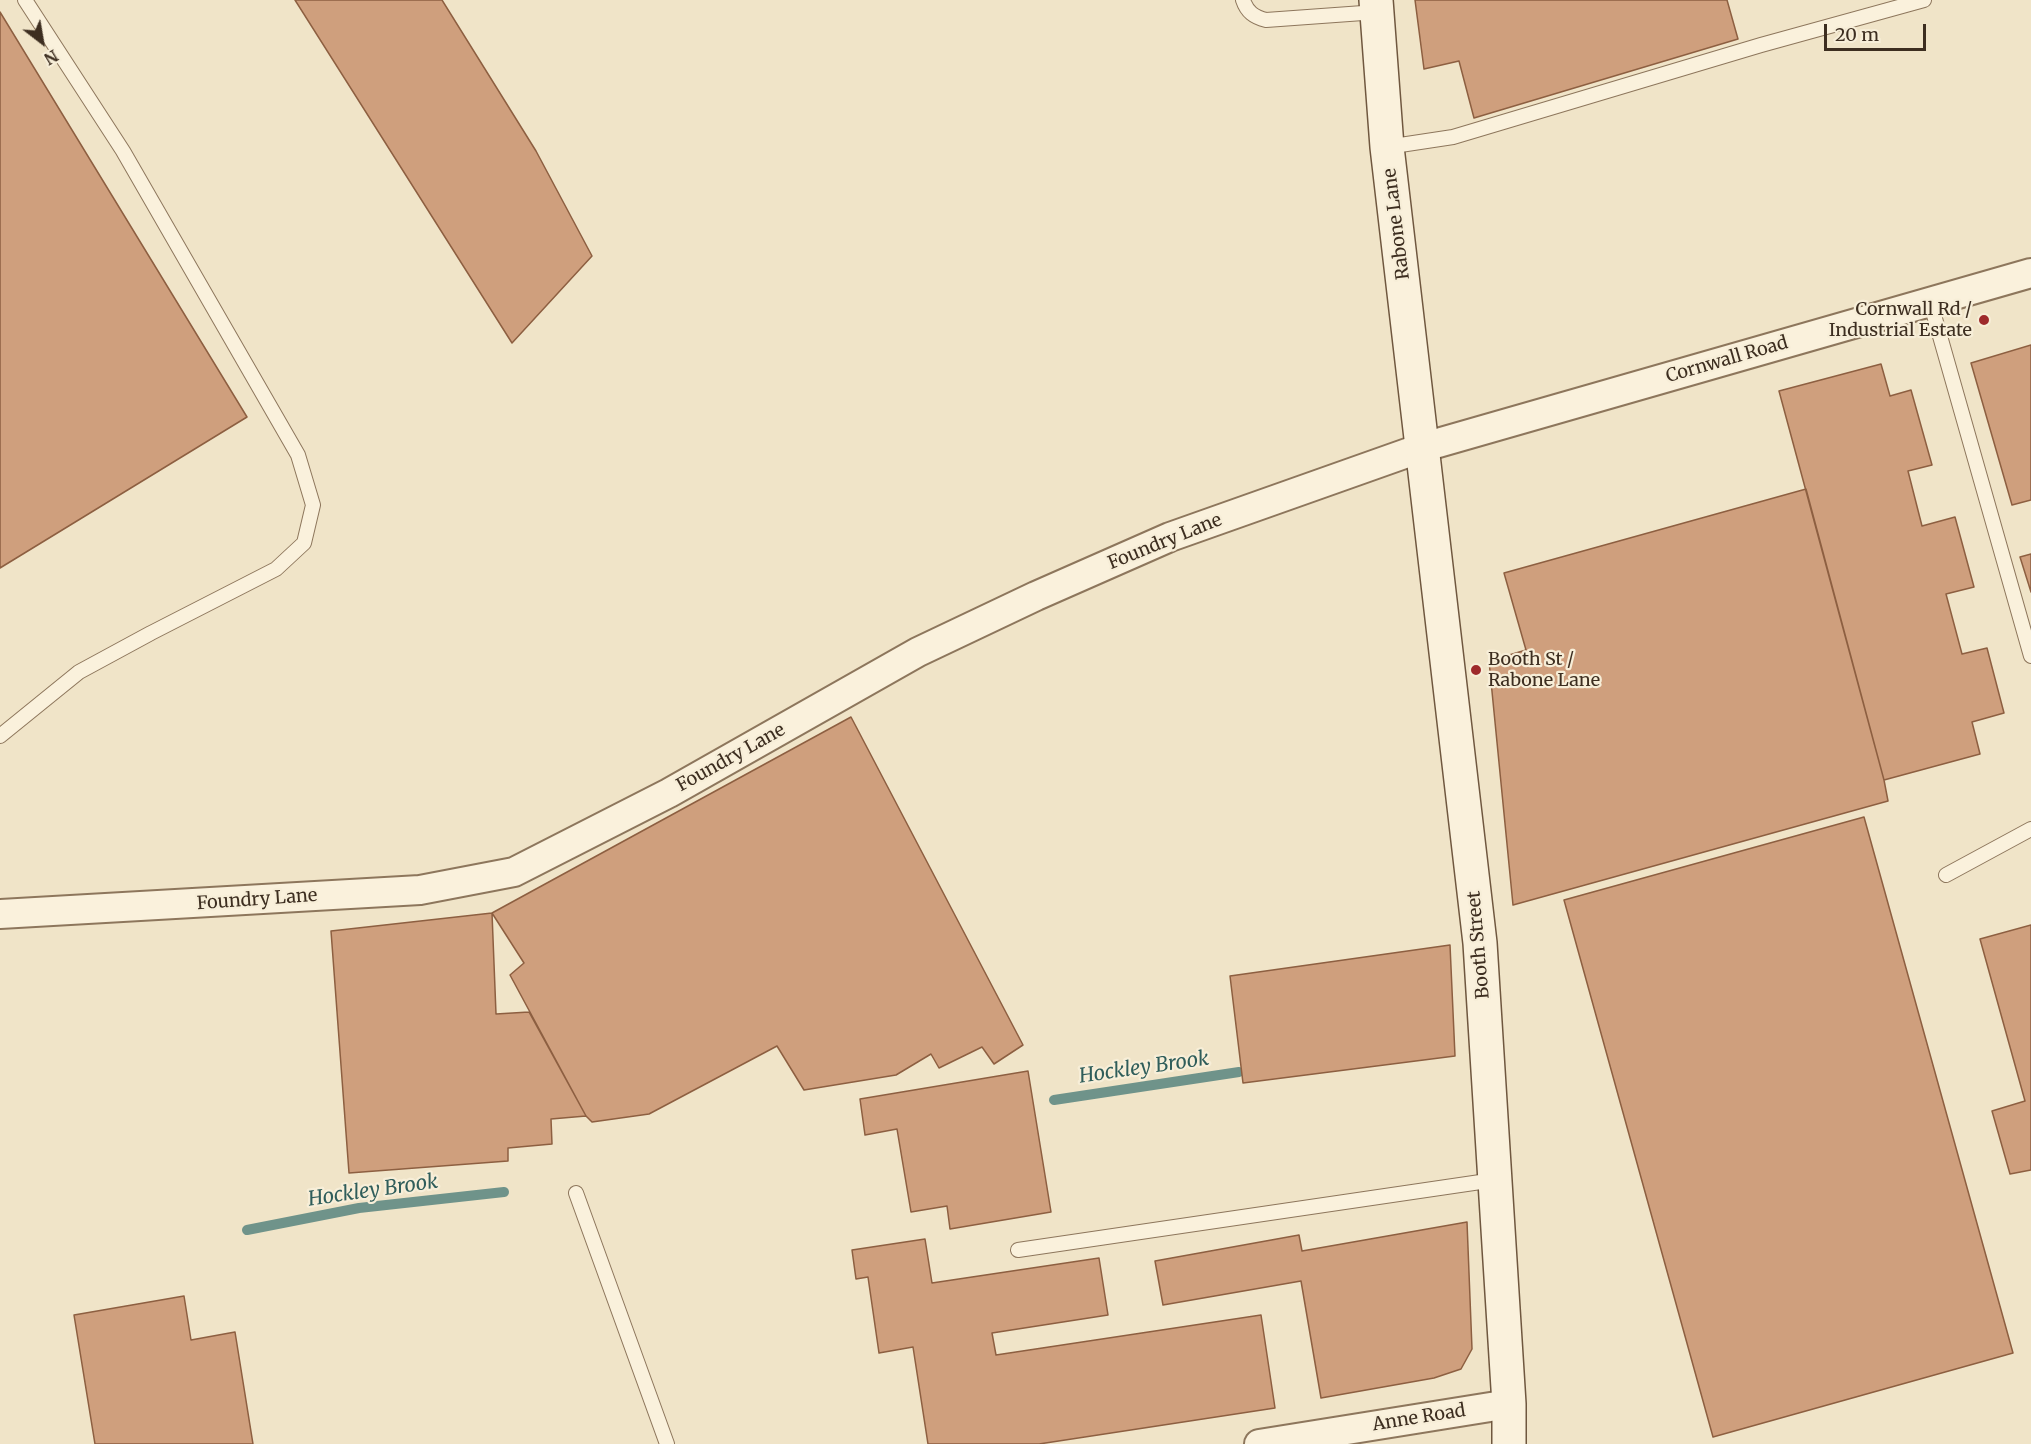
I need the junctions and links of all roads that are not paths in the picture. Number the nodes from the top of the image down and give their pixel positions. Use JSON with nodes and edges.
{"nodes":[{"id":1,"x":25,"y":0,"type":"edge"},
{"id":2,"x":1243,"y":0,"type":"edge"},
{"id":3,"x":1924,"y":0,"type":"edge"},
{"id":4,"x":1376,"y":6,"type":"edge"},
{"id":5,"x":1388,"y":147,"type":"junction"},
{"id":6,"x":2031,"y":273,"type":"edge"},
{"id":7,"x":1930,"y":301,"type":"junction"},
{"id":8,"x":1424,"y":447,"type":"junction"},
{"id":9,"x":2031,"y":656,"type":"edge"},
{"id":10,"x":0,"y":736,"type":"edge"},
{"id":11,"x":2031,"y":829,"type":"edge"},
{"id":12,"x":1946,"y":875,"type":"dead end"},
{"id":13,"x":0,"y":914,"type":"edge"},
{"id":14,"x":1494,"y":1180,"type":"junction"},
{"id":15,"x":576,"y":1193,"type":"dead end"},
{"id":16,"x":1017,"y":1250,"type":"dead end"},
{"id":17,"x":1509,"y":1404,"type":"junction"},
{"id":18,"x":668,"y":1444,"type":"edge"},
{"id":19,"x":1259,"y":1444,"type":"edge"},
{"id":20,"x":1509,"y":1444,"type":"edge"}],
"edges":[{"from":1,"to":10,"type":"lane"},
{"from":2,"to":4,"type":"lane"},
{"from":3,"to":5,"type":"lane"},
{"from":4,"to":5,"type":"main road","name":"Rabone Lane"},
{"from":5,"to":8,"type":"main road","name":"Rabone Lane"},
{"from":6,"to":7,"type":"street","name":"Cornwall Road"},
{"from":7,"to":8,"type":"street","name":"Cornwall Road"},
{"from":7,"to":9,"type":"lane"},
{"from":8,"to":13,"type":"street","name":"Foundry Lane"},
{"from":8,"to":14,"type":"main road","name":"Booth Street"},
{"from":11,"to":12,"type":"lane"},
{"from":14,"to":16,"type":"lane"},
{"from":14,"to":17,"type":"main road","name":"Booth Street"},
{"from":15,"to":18,"type":"lane"},
{"from":17,"to":19,"type":"street","name":"Anne Road"},
{"from":17,"to":20,"type":"main road","name":"Booth Street"}]}
